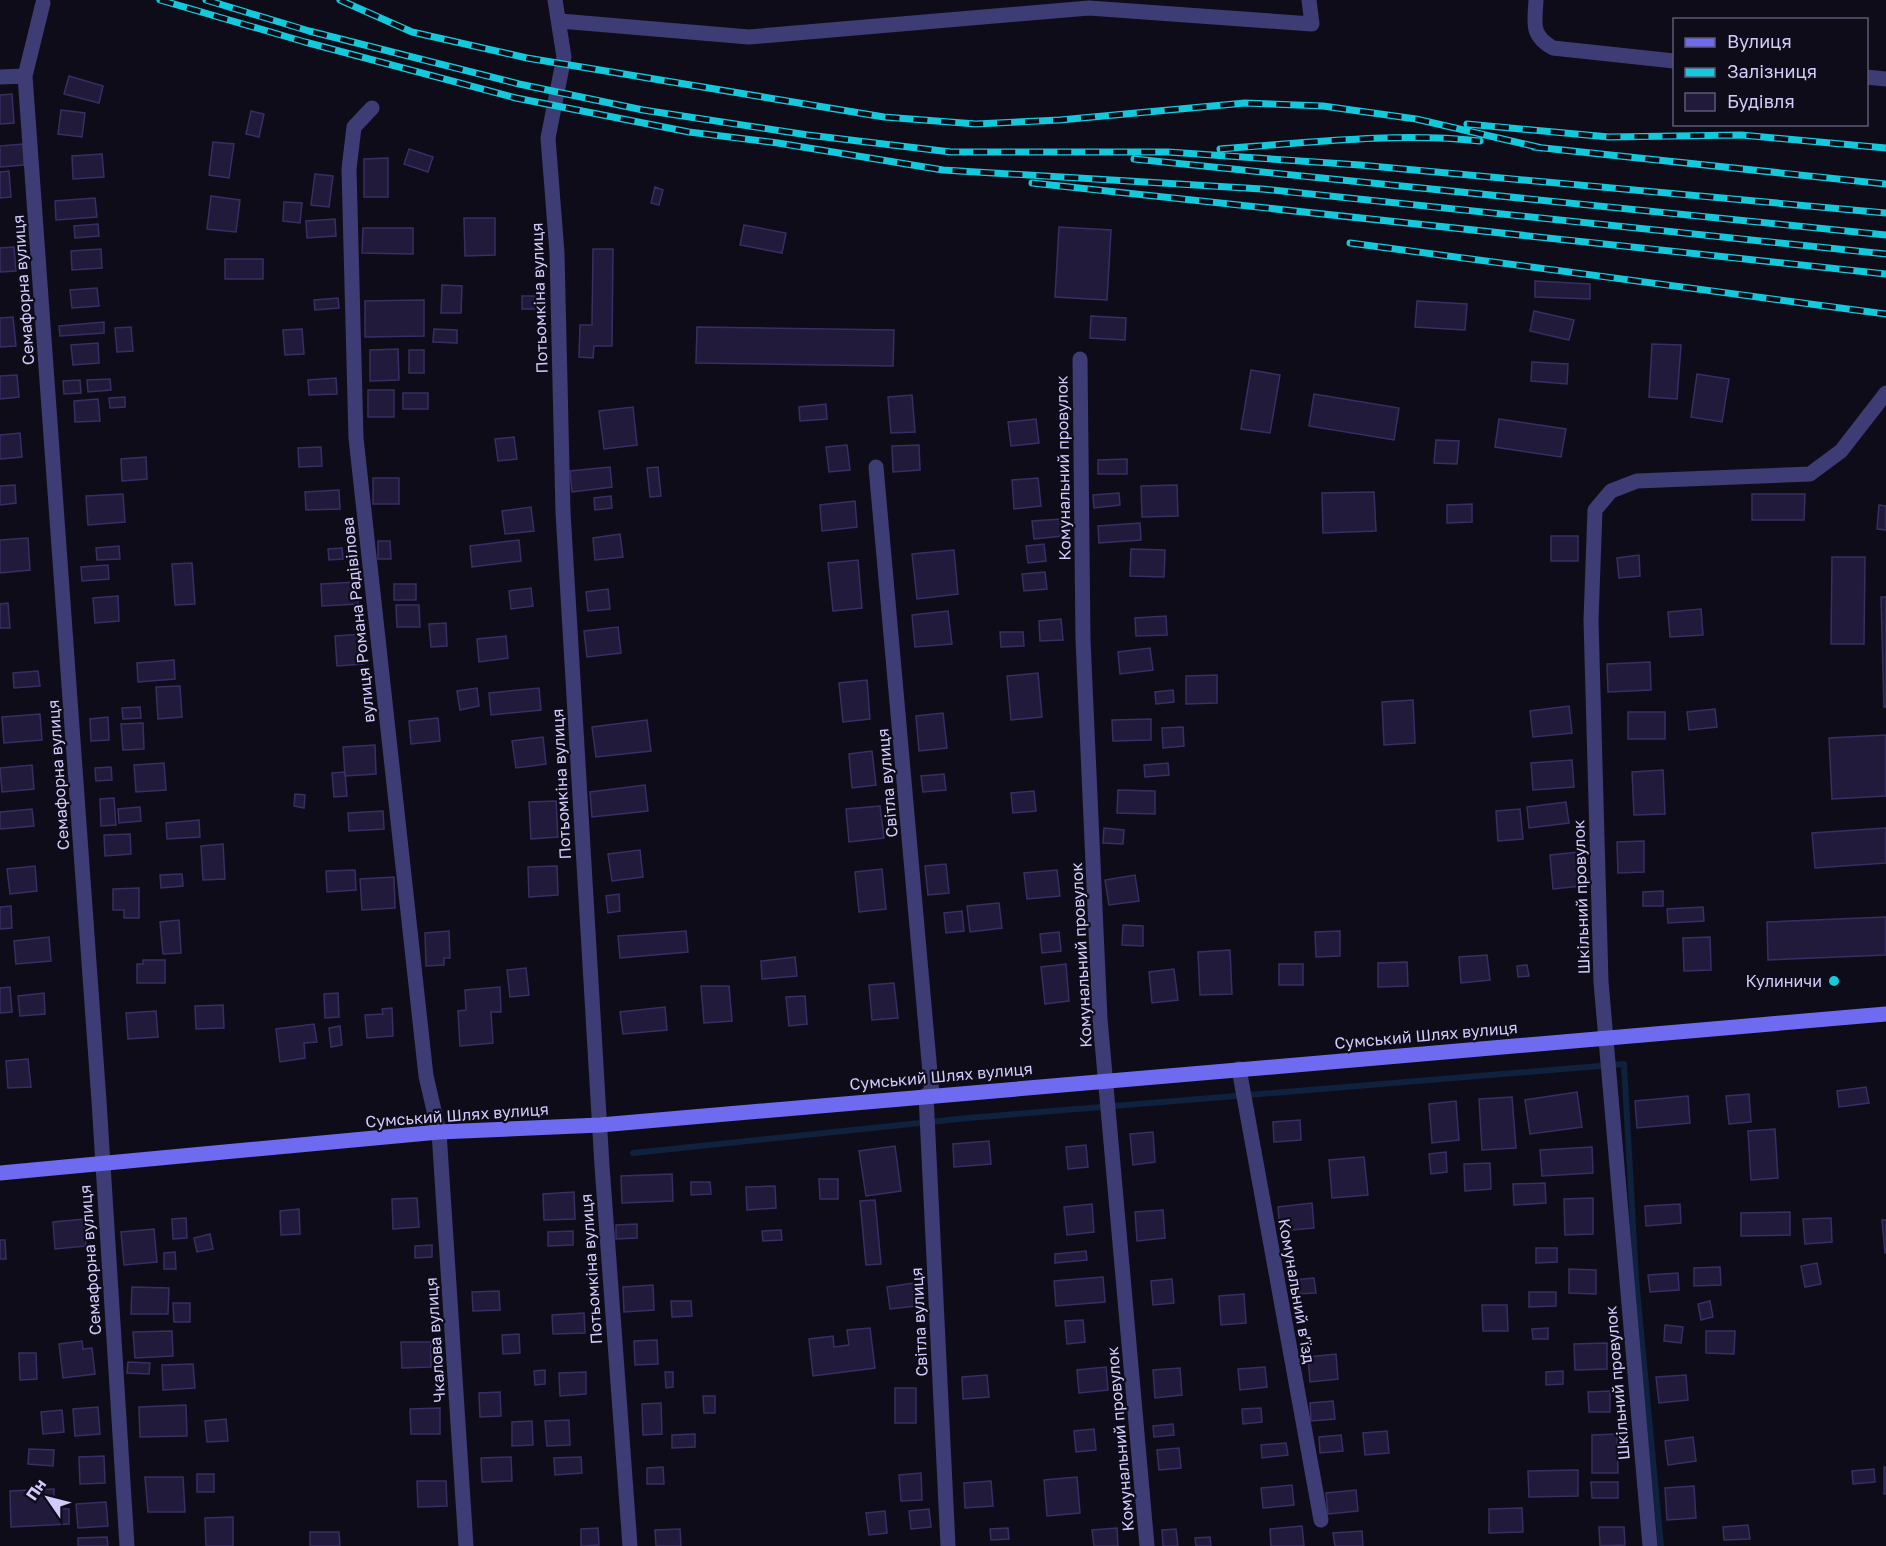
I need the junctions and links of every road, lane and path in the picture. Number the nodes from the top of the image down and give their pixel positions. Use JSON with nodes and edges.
{"nodes":[{"id":1,"x":555,"y":0,"type":"edge"},
{"id":2,"x":1309,"y":0,"type":"edge"},
{"id":3,"x":1536,"y":0,"type":"edge"},
{"id":4,"x":43,"y":3,"type":"dead end"},
{"id":5,"x":1031,"y":7,"type":"edge"},
{"id":6,"x":560,"y":21,"type":"junction"},
{"id":7,"x":1673,"y":61,"type":"edge"},
{"id":8,"x":25,"y":76,"type":"junction"},
{"id":9,"x":0,"y":77,"type":"edge"},
{"id":10,"x":1868,"y":77,"type":"edge"},
{"id":11,"x":1886,"y":79,"type":"edge"},
{"id":12,"x":372,"y":108,"type":"dead end"},
{"id":13,"x":1080,"y":359,"type":"dead end"},
{"id":14,"x":1886,"y":393,"type":"edge"},
{"id":15,"x":876,"y":467,"type":"dead end"},
{"id":16,"x":1886,"y":1014,"type":"edge"},
{"id":17,"x":1605,"y":1038,"type":"junction"},
{"id":18,"x":1239,"y":1069,"type":"junction"},
{"id":19,"x":1107,"y":1080,"type":"junction"},
{"id":20,"x":929,"y":1095,"type":"junction"},
{"id":21,"x":600,"y":1125,"type":"junction"},
{"id":22,"x":439,"y":1132,"type":"junction"},
{"id":23,"x":102,"y":1165,"type":"junction"},
{"id":24,"x":0,"y":1173,"type":"edge"},
{"id":25,"x":1321,"y":1520,"type":"dead end"},
{"id":26,"x":126,"y":1546,"type":"edge"},
{"id":27,"x":466,"y":1546,"type":"edge"},
{"id":28,"x":630,"y":1546,"type":"edge"},
{"id":29,"x":948,"y":1546,"type":"edge"},
{"id":30,"x":1147,"y":1546,"type":"edge"},
{"id":31,"x":1650,"y":1546,"type":"edge"}],
"edges":[{"from":1,"to":6,"type":"street","name":"Потьомкіна вулиця"},
{"from":2,"to":5,"type":"street"},
{"from":3,"to":7,"type":"street"},
{"from":4,"to":8,"type":"street","name":"Семафорна вулиця"},
{"from":5,"to":6,"type":"street"},
{"from":6,"to":21,"type":"street","name":"Потьомкіна вулиця"},
{"from":8,"to":9,"type":"street"},
{"from":8,"to":23,"type":"street","name":"Семафорна вулиця"},
{"from":10,"to":11,"type":"street"},
{"from":12,"to":22,"type":"street","name":"вулиця Романа Радівілова"},
{"from":13,"to":19,"type":"street","name":"Комунальний провулок"},
{"from":14,"to":17,"type":"street","name":"Шкільний провулок"},
{"from":15,"to":20,"type":"street","name":"Світла вулиця"},
{"from":16,"to":17,"type":"main road","name":"Сумський Шлях вулиця"},
{"from":17,"to":18,"type":"main road","name":"Сумський Шлях вулиця"},
{"from":17,"to":31,"type":"street","name":"Шкільний провулок"},
{"from":18,"to":19,"type":"main road","name":"Сумський Шлях вулиця"},
{"from":18,"to":25,"type":"street","name":"Комунальний в’їзд"},
{"from":19,"to":20,"type":"main road","name":"Сумський Шлях вулиця"},
{"from":19,"to":30,"type":"street","name":"Комунальний провулок"},
{"from":20,"to":21,"type":"main road","name":"Сумський Шлях вулиця"},
{"from":20,"to":29,"type":"street","name":"Світла вулиця"},
{"from":21,"to":22,"type":"main road","name":"Сумський Шлях вулиця"},
{"from":21,"to":28,"type":"street","name":"Потьомкіна вулиця"},
{"from":22,"to":23,"type":"main road","name":"Сумський Шлях вулиця"},
{"from":22,"to":27,"type":"street","name":"Чкалова вулиця"},
{"from":23,"to":24,"type":"main road","name":"Сумський Шлях вулиця"},
{"from":23,"to":26,"type":"street","name":"Семафорна вулиця"}]}
